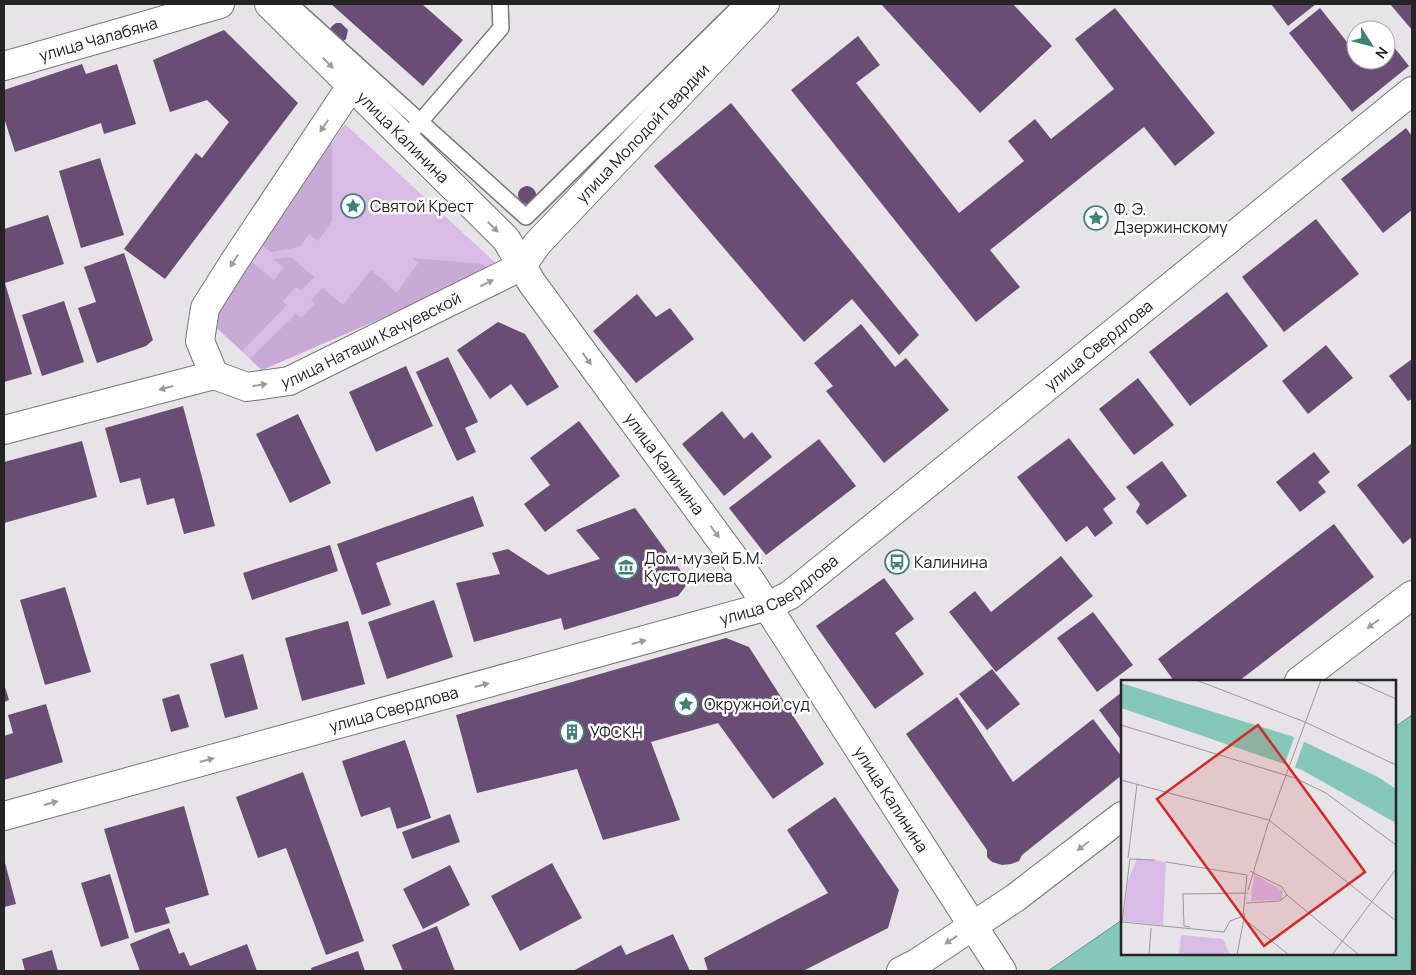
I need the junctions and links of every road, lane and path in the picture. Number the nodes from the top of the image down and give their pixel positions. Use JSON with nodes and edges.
{"nodes":[{"id":1,"x":220,"y":4,"type":"edge"},
{"id":2,"x":269,"y":4,"type":"edge"},
{"id":3,"x":290,"y":4,"type":"edge"},
{"id":4,"x":500,"y":4,"type":"edge"},
{"id":5,"x":742,"y":4,"type":"edge"},
{"id":6,"x":765,"y":4,"type":"edge"},
{"id":7,"x":4,"y":66,"type":"edge"},
{"id":8,"x":351,"y":86,"type":"junction"},
{"id":9,"x":1412,"y":91,"type":"edge"},
{"id":10,"x":413,"y":131,"type":"junction"},
{"id":11,"x":522,"y":266,"type":"junction"},
{"id":12,"x":214,"y":376,"type":"junction"},
{"id":13,"x":4,"y":430,"type":"edge"},
{"id":14,"x":1412,"y":595,"type":"edge"},
{"id":15,"x":768,"y":606,"type":"junction"},
{"id":16,"x":1300,"y":680,"type":"edge"},
{"id":17,"x":4,"y":816,"type":"edge"},
{"id":18,"x":1121,"y":817,"type":"edge"},
{"id":19,"x":974,"y":926,"type":"junction"},
{"id":20,"x":901,"y":971,"type":"edge"},
{"id":21,"x":1002,"y":971,"type":"edge"}],
"edges":[{"from":1,"to":7,"type":"street","name":"улица Чалабяна"},
{"from":2,"to":8,"type":"street","name":"улица Калинина","one_way":true},
{"from":3,"to":10,"type":"lane"},
{"from":4,"to":10,"type":"lane"},
{"from":5,"to":10,"type":"lane"},
{"from":6,"to":11,"type":"street","name":"улица Молодой Гвардии"},
{"from":8,"to":10,"type":"street","name":"улица Калинина"},
{"from":8,"to":12,"type":"street","one_way":true},
{"from":9,"to":15,"type":"street","name":"улица Свердлова"},
{"from":10,"to":11,"type":"street","name":"улица Калинина","one_way":true},
{"from":12,"to":11,"type":"street","name":"улица Наташи Качуевской","one_way":true},
{"from":11,"to":15,"type":"street","name":"улица Калинина","one_way":true},
{"from":12,"to":13,"type":"street","one_way":true},
{"from":14,"to":16,"type":"street","one_way":true},
{"from":17,"to":15,"type":"street","name":"улица Свердлова","one_way":true},
{"from":15,"to":19,"type":"street","name":"улица Калинина"},
{"from":18,"to":19,"type":"street","one_way":true},
{"from":19,"to":20,"type":"street","one_way":true},
{"from":19,"to":21,"type":"street","name":"улица Калинина"}]}
